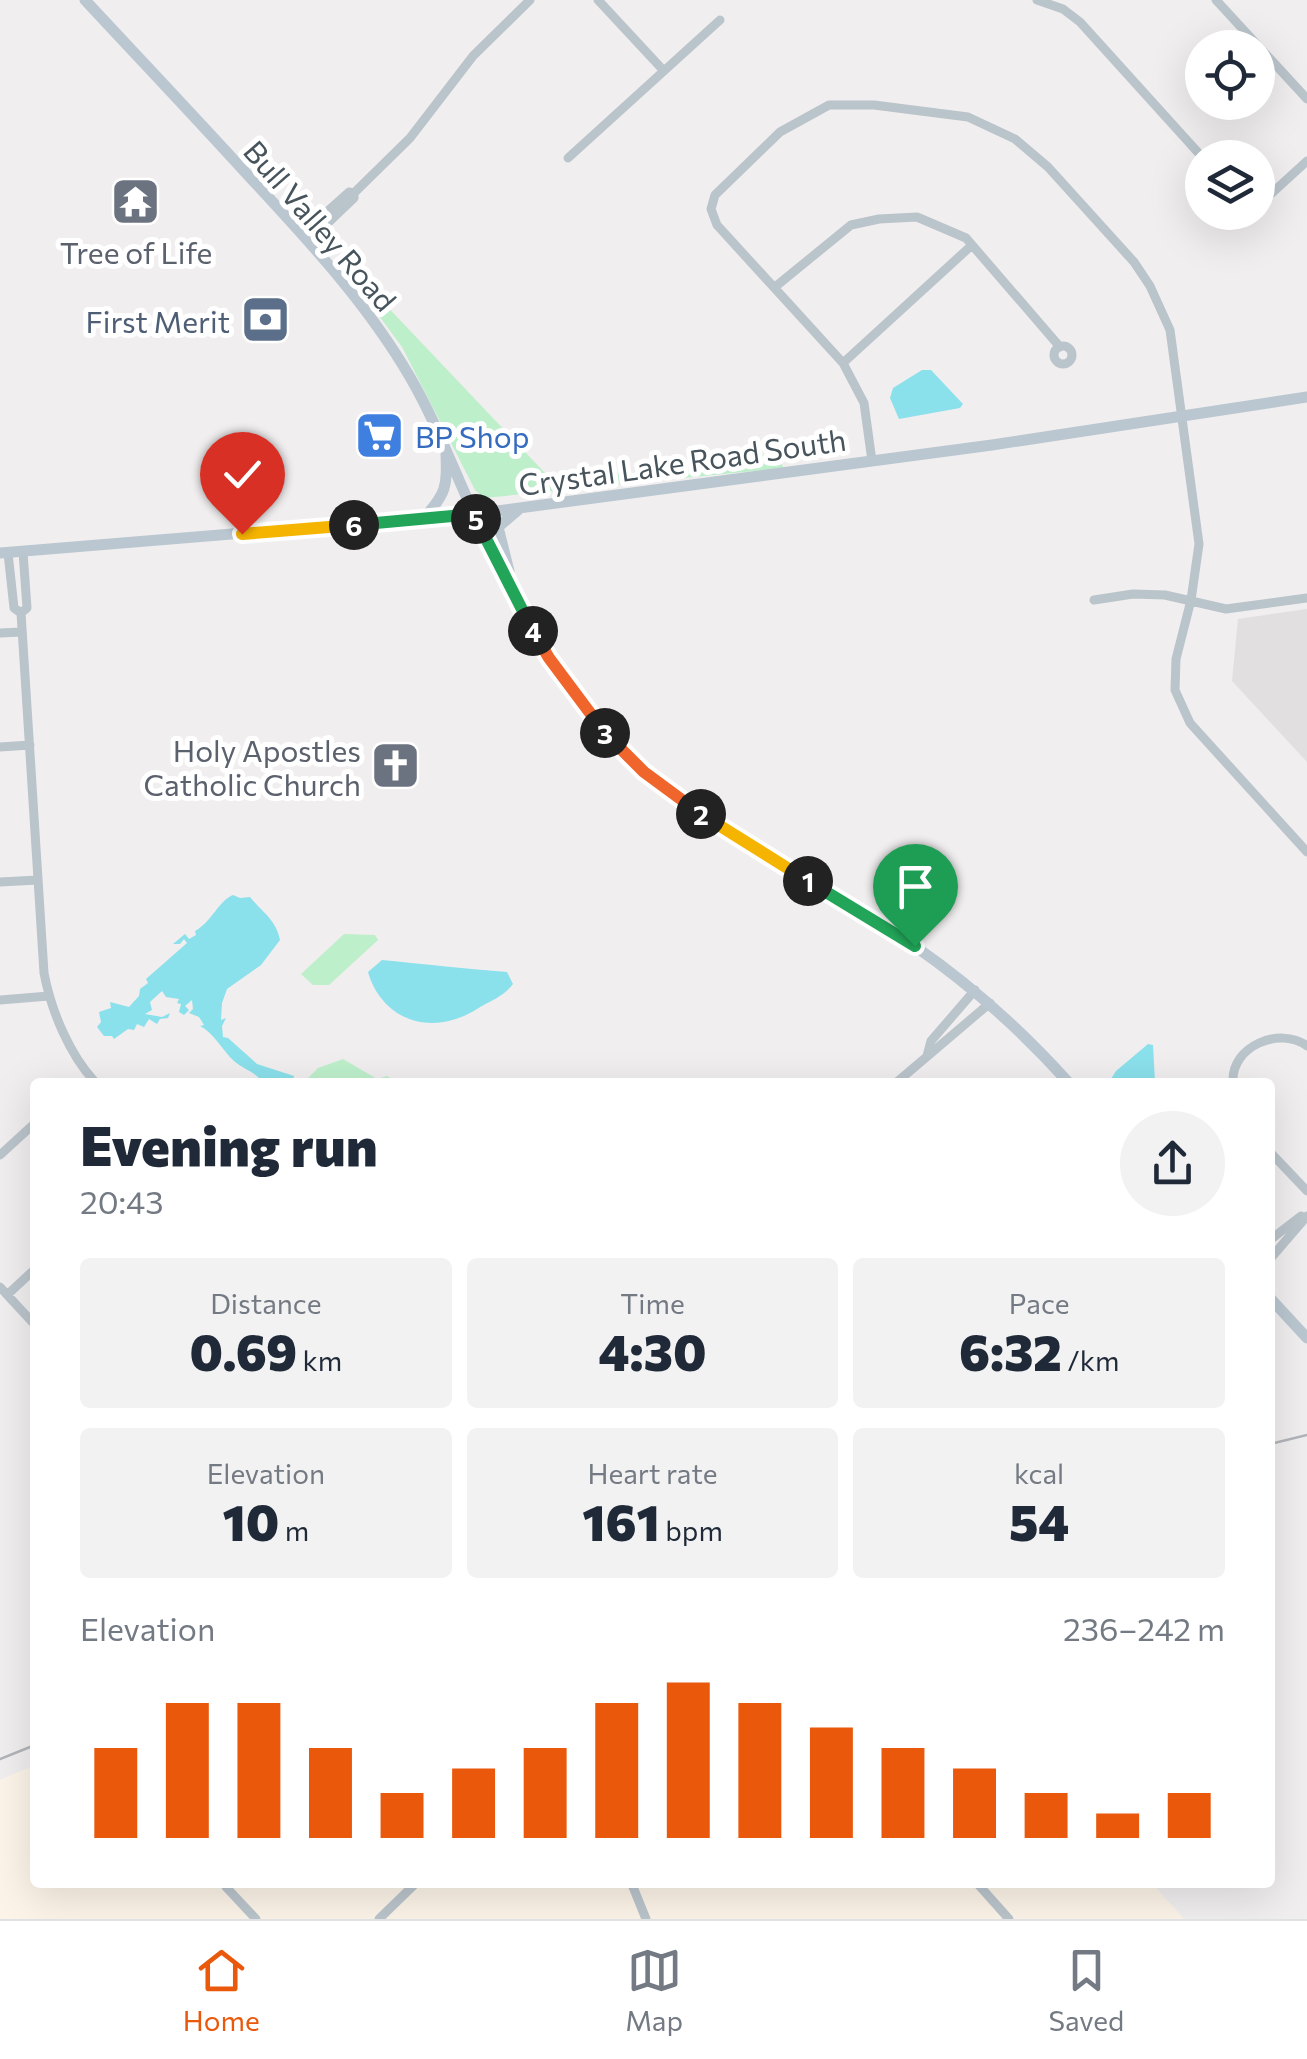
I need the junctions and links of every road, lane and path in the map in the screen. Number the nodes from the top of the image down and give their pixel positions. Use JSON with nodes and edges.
{"nodes":[{"id":1,"x":85,"y":0,"type":"edge"},
{"id":2,"x":530,"y":0,"type":"edge"},
{"id":3,"x":598,"y":0,"type":"edge"},
{"id":4,"x":1036,"y":0,"type":"edge"},
{"id":5,"x":1216,"y":0,"type":"edge"},
{"id":6,"x":720,"y":20,"type":"dead end"},
{"id":7,"x":664,"y":72,"type":"junction"},
{"id":8,"x":1307,"y":100,"type":"edge"},
{"id":9,"x":1187,"y":140,"type":"edge"},
{"id":10,"x":568,"y":158,"type":"dead end"},
{"id":11,"x":1307,"y":161,"type":"edge"},
{"id":12,"x":1275,"y":190,"type":"edge"},
{"id":13,"x":306,"y":237,"type":"junction"},
{"id":14,"x":972,"y":245,"type":"junction"},
{"id":15,"x":774,"y":287,"type":"junction"},
{"id":16,"x":1060,"y":346,"type":"dead end"},
{"id":17,"x":843,"y":362,"type":"junction"},
{"id":18,"x":1307,"y":396,"type":"edge"},
{"id":19,"x":1180,"y":415,"type":"junction"},
{"id":20,"x":445,"y":443,"type":"junction"},
{"id":21,"x":872,"y":461,"type":"junction"},
{"id":22,"x":522,"y":508,"type":"junction"},
{"id":23,"x":474,"y":514,"type":"junction"},
{"id":24,"x":422,"y":518,"type":"junction"},
{"id":25,"x":24,"y":552,"type":"junction"},
{"id":26,"x":4,"y":553,"type":"edge"},
{"id":27,"x":1307,"y":598,"type":"edge"},
{"id":28,"x":1094,"y":600,"type":"dead end"},
{"id":29,"x":1191,"y":600,"type":"junction"},
{"id":30,"x":518,"y":604,"type":"junction"},
{"id":31,"x":21,"y":613,"type":"junction"},
{"id":32,"x":22,"y":632,"type":"junction"},
{"id":33,"x":0,"y":633,"type":"edge"},
{"id":34,"x":30,"y":745,"type":"junction"},
{"id":35,"x":0,"y":747,"type":"edge"},
{"id":36,"x":1307,"y":852,"type":"edge"},
{"id":37,"x":38,"y":880,"type":"junction"},
{"id":38,"x":0,"y":882,"type":"edge"},
{"id":39,"x":975,"y":990,"type":"junction"},
{"id":40,"x":49,"y":996,"type":"junction"},
{"id":41,"x":0,"y":1000,"type":"edge"},
{"id":42,"x":990,"y":1004,"type":"junction"},
{"id":43,"x":1307,"y":1046,"type":"edge"},
{"id":44,"x":927,"y":1056,"type":"junction"},
{"id":45,"x":909,"y":1072,"type":"junction"},
{"id":46,"x":91,"y":1078,"type":"edge"},
{"id":47,"x":902,"y":1078,"type":"edge"},
{"id":48,"x":914,"y":1078,"type":"edge"},
{"id":49,"x":1064,"y":1078,"type":"edge"},
{"id":50,"x":1232,"y":1078,"type":"edge"},
{"id":51,"x":30,"y":1128,"type":"edge"},
{"id":52,"x":0,"y":1155,"type":"edge"},
{"id":53,"x":1275,"y":1157,"type":"edge"},
{"id":54,"x":1307,"y":1192,"type":"edge"},
{"id":55,"x":1307,"y":1214,"type":"edge"},
{"id":56,"x":1275,"y":1236,"type":"edge"},
{"id":57,"x":1275,"y":1253,"type":"edge"},
{"id":58,"x":30,"y":1273,"type":"edge"},
{"id":59,"x":4,"y":1291,"type":"edge"},
{"id":60,"x":1275,"y":1303,"type":"edge"},
{"id":61,"x":30,"y":1320,"type":"edge"},
{"id":62,"x":1307,"y":1338,"type":"edge"},
{"id":63,"x":228,"y":1888,"type":"edge"},
{"id":64,"x":412,"y":1888,"type":"edge"},
{"id":65,"x":633,"y":1888,"type":"edge"},
{"id":66,"x":981,"y":1888,"type":"edge"},
{"id":67,"x":256,"y":1919,"type":"edge"},
{"id":68,"x":380,"y":1919,"type":"edge"},
{"id":69,"x":646,"y":1919,"type":"edge"},
{"id":70,"x":1009,"y":1919,"type":"edge"}],
"edges":[{"from":1,"to":13,"type":"street","name":"Bull Valley Road"},
{"from":2,"to":13,"type":"street"},
{"from":3,"to":7,"type":"street"},
{"from":4,"to":9,"type":"street"},
{"from":5,"to":8,"type":"street"},
{"from":6,"to":7,"type":"street"},
{"from":7,"to":10,"type":"street"},
{"from":11,"to":12,"type":"street"},
{"from":13,"to":20,"type":"street","name":"Bull Valley Road"},
{"from":14,"to":15,"type":"street"},
{"from":14,"to":16,"type":"street"},
{"from":14,"to":17,"type":"street"},
{"from":15,"to":17,"type":"street"},
{"from":15,"to":19,"type":"street"},
{"from":17,"to":21,"type":"street"},
{"from":18,"to":19,"type":"street","name":"Crystal Lake Road South"},
{"from":19,"to":21,"type":"street","name":"Crystal Lake Road South"},
{"from":19,"to":29,"type":"street"},
{"from":20,"to":23,"type":"street","name":"Bull Valley Road"},
{"from":20,"to":24,"type":"street"},
{"from":21,"to":22,"type":"street","name":"Crystal Lake Road South"},
{"from":22,"to":23,"type":"street","name":"Crystal Lake Road South"},
{"from":22,"to":30,"type":"street"},
{"from":23,"to":24,"type":"street","name":"Crystal Lake Road South"},
{"from":23,"to":30,"type":"street","name":"Bull Valley Road"},
{"from":24,"to":25,"type":"street","name":"Crystal Lake Road South"},
{"from":25,"to":26,"type":"street","name":"Crystal Lake Road South"},
{"from":25,"to":31,"type":"street"},
{"from":26,"to":31,"type":"street"},
{"from":27,"to":29,"type":"street"},
{"from":28,"to":29,"type":"street"},
{"from":29,"to":36,"type":"street"},
{"from":30,"to":39,"type":"street","name":"Bull Valley Road"},
{"from":31,"to":32,"type":"street"},
{"from":32,"to":33,"type":"street"},
{"from":32,"to":34,"type":"street"},
{"from":34,"to":35,"type":"street"},
{"from":34,"to":37,"type":"street"},
{"from":37,"to":38,"type":"street"},
{"from":37,"to":40,"type":"street"},
{"from":39,"to":42,"type":"street","name":"Bull Valley Road"},
{"from":39,"to":44,"type":"street"},
{"from":40,"to":41,"type":"street"},
{"from":40,"to":46,"type":"street"},
{"from":42,"to":44,"type":"street"},
{"from":42,"to":49,"type":"street","name":"Bull Valley Road"},
{"from":43,"to":50,"type":"street"},
{"from":44,"to":45,"type":"street"},
{"from":45,"to":47,"type":"street"},
{"from":45,"to":48,"type":"street"},
{"from":51,"to":52,"type":"street"},
{"from":53,"to":54,"type":"street"},
{"from":55,"to":56,"type":"street"},
{"from":55,"to":57,"type":"street"},
{"from":58,"to":59,"type":"street"},
{"from":59,"to":61,"type":"street"},
{"from":60,"to":62,"type":"street"},
{"from":63,"to":67,"type":"street"},
{"from":64,"to":68,"type":"street"},
{"from":65,"to":69,"type":"street"},
{"from":66,"to":70,"type":"street"}]}
